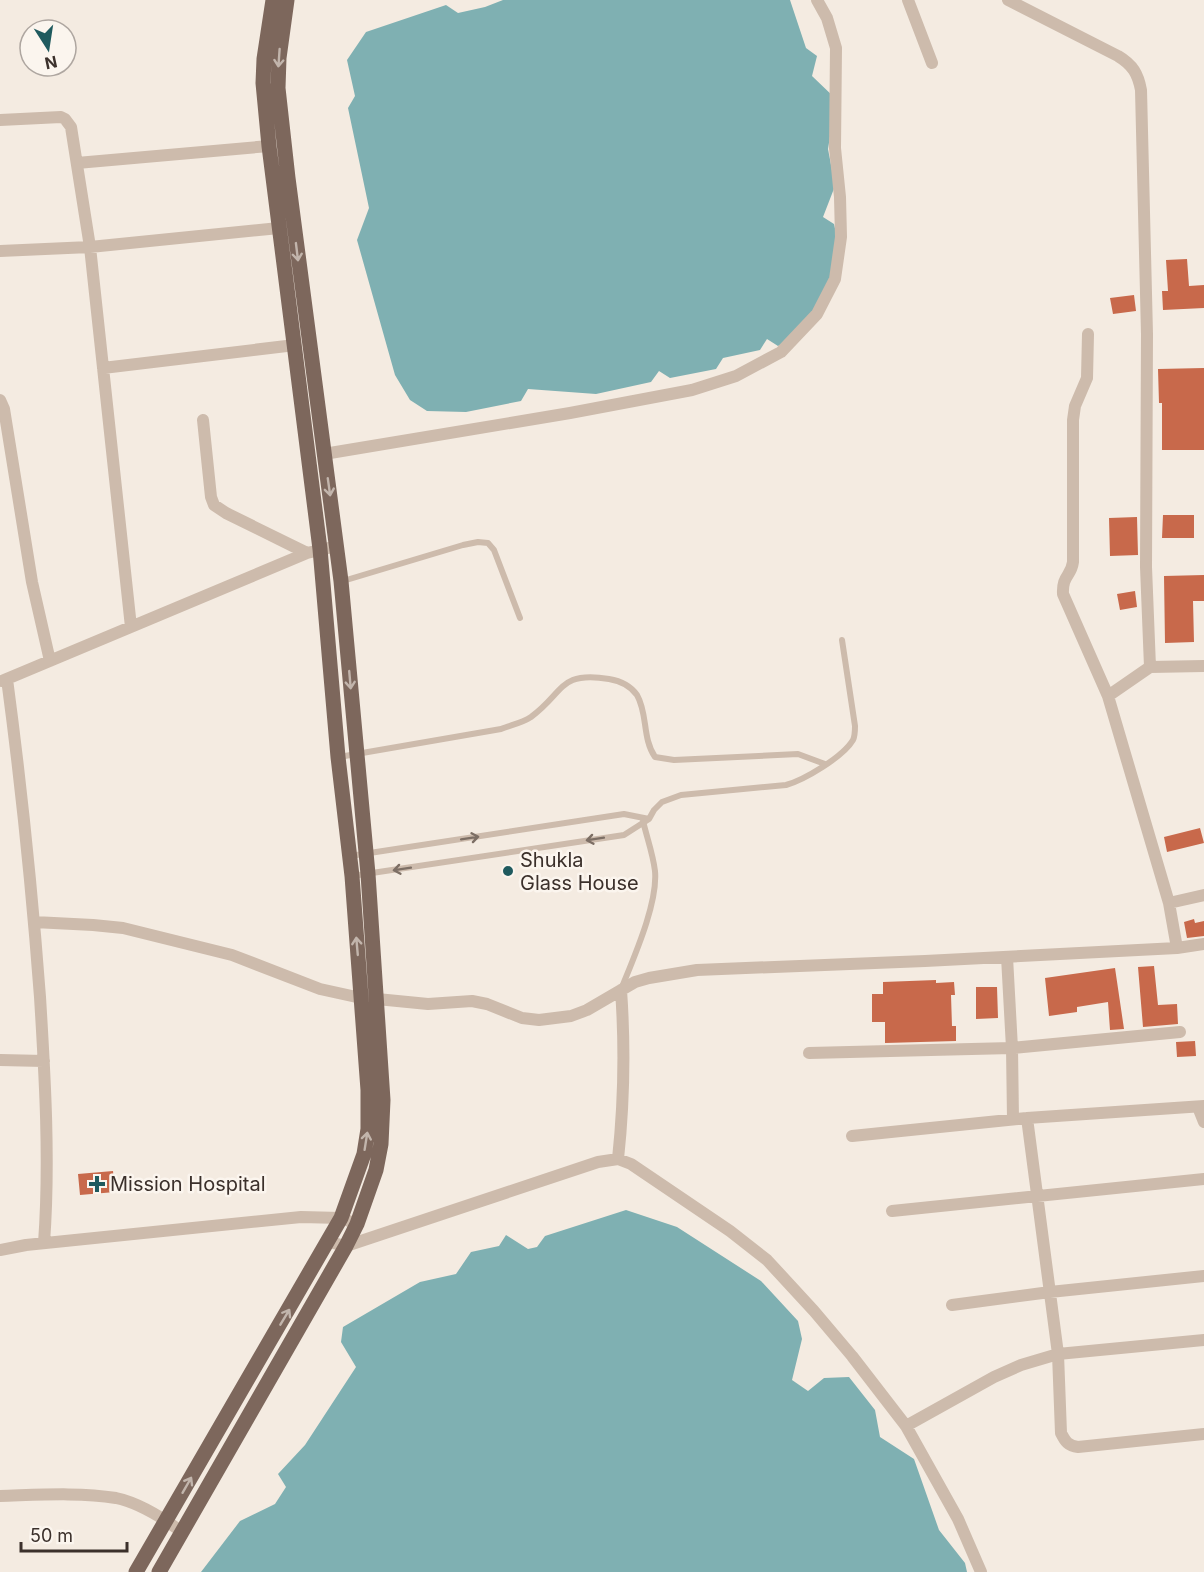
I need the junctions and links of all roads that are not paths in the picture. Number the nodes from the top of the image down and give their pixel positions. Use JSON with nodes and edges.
{"nodes":[{"id":1,"x":273,"y":0,"type":"edge"},
{"id":2,"x":287,"y":0,"type":"edge"},
{"id":3,"x":817,"y":0,"type":"edge"},
{"id":4,"x":908,"y":0,"type":"edge"},
{"id":5,"x":1008,"y":0,"type":"edge"},
{"id":6,"x":932,"y":63,"type":"dead end"},
{"id":7,"x":0,"y":120,"type":"edge"},
{"id":8,"x":269,"y":146,"type":"junction"},
{"id":9,"x":77,"y":163,"type":"junction"},
{"id":10,"x":279,"y":228,"type":"junction"},
{"id":11,"x":90,"y":247,"type":"junction"},
{"id":12,"x":0,"y":251,"type":"edge"},
{"id":13,"x":1088,"y":334,"type":"dead end"},
{"id":14,"x":295,"y":345,"type":"junction"},
{"id":15,"x":103,"y":368,"type":"junction"},
{"id":16,"x":0,"y":396,"type":"edge"},
{"id":17,"x":0,"y":400,"type":"edge"},
{"id":18,"x":203,"y":420,"type":"dead end"},
{"id":19,"x":324,"y":454,"type":"junction"},
{"id":20,"x":337,"y":546,"type":"junction"},
{"id":21,"x":314,"y":551,"type":"junction"},
{"id":22,"x":341,"y":581,"type":"junction"},
{"id":23,"x":520,"y":618,"type":"dead end"},
{"id":24,"x":131,"y":627,"type":"junction"},
{"id":25,"x":842,"y":640,"type":"dead end"},
{"id":26,"x":50,"y":661,"type":"junction"},
{"id":27,"x":1204,"y":666,"type":"edge"},
{"id":28,"x":1150,"y":668,"type":"junction"},
{"id":29,"x":4,"y":680,"type":"edge"},
{"id":30,"x":1108,"y":696,"type":"junction"},
{"id":31,"x":357,"y":754,"type":"junction"},
{"id":32,"x":338,"y":757,"type":"junction"},
{"id":33,"x":825,"y":765,"type":"junction"},
{"id":34,"x":644,"y":820,"type":"junction"},
{"id":35,"x":366,"y":854,"type":"junction"},
{"id":36,"x":350,"y":856,"type":"junction"},
{"id":37,"x":368,"y":874,"type":"junction"},
{"id":38,"x":352,"y":876,"type":"junction"},
{"id":39,"x":1204,"y":895,"type":"edge"},
{"id":40,"x":1169,"y":903,"type":"junction"},
{"id":41,"x":34,"y":922,"type":"junction"},
{"id":42,"x":1204,"y":944,"type":"edge"},
{"id":43,"x":1177,"y":948,"type":"junction"},
{"id":44,"x":1007,"y":957,"type":"junction"},
{"id":45,"x":621,"y":990,"type":"junction"},
{"id":46,"x":369,"y":998,"type":"junction"},
{"id":47,"x":1180,"y":1032,"type":"dead end"},
{"id":48,"x":1012,"y":1048,"type":"junction"},
{"id":49,"x":809,"y":1053,"type":"dead end"},
{"id":50,"x":0,"y":1060,"type":"edge"},
{"id":51,"x":44,"y":1061,"type":"junction"},
{"id":52,"x":1201,"y":1106,"type":"edge"},
{"id":53,"x":1027,"y":1118,"type":"junction"},
{"id":54,"x":1013,"y":1119,"type":"junction"},
{"id":55,"x":1204,"y":1122,"type":"edge"},
{"id":56,"x":852,"y":1136,"type":"dead end"},
{"id":57,"x":618,"y":1159,"type":"junction"},
{"id":58,"x":1204,"y":1179,"type":"edge"},
{"id":59,"x":1038,"y":1197,"type":"junction"},
{"id":60,"x":892,"y":1211,"type":"dead end"},
{"id":61,"x":341,"y":1218,"type":"junction"},
{"id":62,"x":357,"y":1224,"type":"junction"},
{"id":63,"x":328,"y":1242,"type":"junction"},
{"id":64,"x":44,"y":1243,"type":"junction"},
{"id":65,"x":346,"y":1246,"type":"junction"},
{"id":66,"x":0,"y":1250,"type":"edge"},
{"id":67,"x":1204,"y":1276,"type":"edge"},
{"id":68,"x":1050,"y":1292,"type":"junction"},
{"id":69,"x":952,"y":1305,"type":"dead end"},
{"id":70,"x":1204,"y":1340,"type":"edge"},
{"id":71,"x":1058,"y":1354,"type":"junction"},
{"id":72,"x":906,"y":1426,"type":"junction"},
{"id":73,"x":1204,"y":1434,"type":"edge"},
{"id":74,"x":0,"y":1496,"type":"edge"},
{"id":75,"x":166,"y":1520,"type":"junction"},
{"id":76,"x":182,"y":1532,"type":"junction"},
{"id":77,"x":136,"y":1572,"type":"edge"},
{"id":78,"x":159,"y":1572,"type":"edge"},
{"id":79,"x":981,"y":1572,"type":"edge"}],
"edges":[{"from":1,"to":8,"type":"main road"},
{"from":2,"to":19,"type":"main road","one_way":true},
{"from":3,"to":19,"type":"street"},
{"from":4,"to":6,"type":"street"},
{"from":5,"to":28,"type":"street"},
{"from":7,"to":9,"type":"street"},
{"from":8,"to":9,"type":"street"},
{"from":8,"to":10,"type":"main road"},
{"from":9,"to":11,"type":"street"},
{"from":10,"to":11,"type":"street"},
{"from":10,"to":14,"type":"main road"},
{"from":11,"to":12,"type":"street"},
{"from":11,"to":15,"type":"street"},
{"from":13,"to":30,"type":"street"},
{"from":14,"to":15,"type":"street"},
{"from":14,"to":21,"type":"main road"},
{"from":15,"to":24,"type":"street"},
{"from":16,"to":17,"type":"street"},
{"from":17,"to":26,"type":"street"},
{"from":18,"to":21,"type":"street"},
{"from":19,"to":20,"type":"main road","one_way":true},
{"from":20,"to":21,"type":"street"},
{"from":20,"to":22,"type":"main road"},
{"from":21,"to":24,"type":"street"},
{"from":21,"to":32,"type":"main road"},
{"from":22,"to":23,"type":"lane"},
{"from":22,"to":31,"type":"main road","one_way":true},
{"from":24,"to":26,"type":"street"},
{"from":25,"to":33,"type":"lane"},
{"from":26,"to":29,"type":"street"},
{"from":27,"to":28,"type":"street"},
{"from":28,"to":30,"type":"street"},
{"from":29,"to":41,"type":"street"},
{"from":30,"to":40,"type":"street"},
{"from":31,"to":32,"type":"lane"},
{"from":31,"to":33,"type":"lane"},
{"from":31,"to":35,"type":"main road"},
{"from":32,"to":36,"type":"main road"},
{"from":33,"to":34,"type":"lane"},
{"from":35,"to":34,"type":"lane","one_way":true},
{"from":34,"to":37,"type":"lane","one_way":true},
{"from":34,"to":45,"type":"lane"},
{"from":35,"to":36,"type":"lane"},
{"from":35,"to":37,"type":"main road"},
{"from":36,"to":38,"type":"main road"},
{"from":37,"to":38,"type":"lane"},
{"from":37,"to":46,"type":"main road"},
{"from":46,"to":38,"type":"main road","one_way":true},
{"from":39,"to":40,"type":"street"},
{"from":40,"to":43,"type":"street"},
{"from":41,"to":46,"type":"street"},
{"from":41,"to":51,"type":"street"},
{"from":42,"to":43,"type":"street"},
{"from":43,"to":44,"type":"street"},
{"from":44,"to":45,"type":"street"},
{"from":44,"to":48,"type":"street"},
{"from":45,"to":46,"type":"street"},
{"from":45,"to":57,"type":"street"},
{"from":61,"to":46,"type":"main road","one_way":true},
{"from":46,"to":62,"type":"main road"},
{"from":47,"to":48,"type":"street"},
{"from":48,"to":49,"type":"street"},
{"from":48,"to":54,"type":"street"},
{"from":50,"to":51,"type":"street"},
{"from":51,"to":64,"type":"street"},
{"from":52,"to":53,"type":"street"},
{"from":52,"to":55,"type":"street"},
{"from":53,"to":54,"type":"street"},
{"from":53,"to":59,"type":"street"},
{"from":54,"to":56,"type":"street"},
{"from":57,"to":65,"type":"street"},
{"from":57,"to":72,"type":"street"},
{"from":58,"to":59,"type":"street"},
{"from":59,"to":60,"type":"street"},
{"from":59,"to":68,"type":"street"},
{"from":61,"to":62,"type":"street"},
{"from":61,"to":63,"type":"main road"},
{"from":61,"to":64,"type":"street"},
{"from":62,"to":65,"type":"main road"},
{"from":63,"to":65,"type":"street"},
{"from":75,"to":63,"type":"main road","one_way":true},
{"from":64,"to":66,"type":"street"},
{"from":65,"to":76,"type":"main road"},
{"from":67,"to":68,"type":"street"},
{"from":68,"to":69,"type":"street"},
{"from":68,"to":71,"type":"street"},
{"from":70,"to":71,"type":"street"},
{"from":71,"to":72,"type":"street"},
{"from":71,"to":73,"type":"street"},
{"from":72,"to":79,"type":"street"},
{"from":74,"to":75,"type":"street"},
{"from":75,"to":76,"type":"street"},
{"from":75,"to":77,"type":"main road"},
{"from":76,"to":78,"type":"main road"}]}
